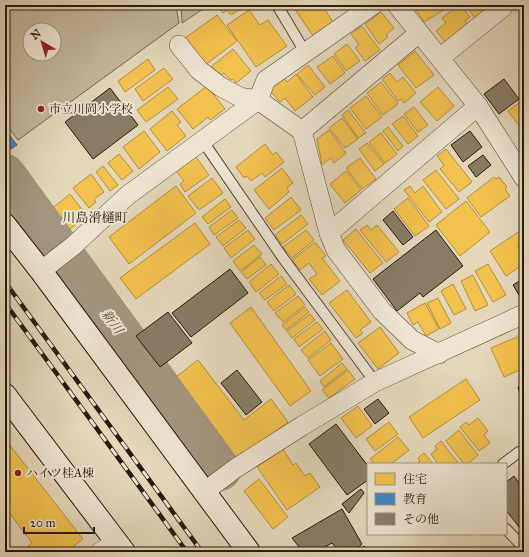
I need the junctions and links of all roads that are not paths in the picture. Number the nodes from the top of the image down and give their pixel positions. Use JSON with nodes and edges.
{"nodes":[{"id":1,"x":277,"y":5,"type":"edge"},
{"id":2,"x":373,"y":5,"type":"edge"},
{"id":3,"x":397,"y":5,"type":"edge"},
{"id":4,"x":502,"y":7,"type":"dead end"},
{"id":5,"x":419,"y":33,"type":"junction"},
{"id":6,"x":179,"y":45,"type":"dead end"},
{"id":7,"x":305,"y":52,"type":"junction"},
{"id":8,"x":440,"y":58,"type":"junction"},
{"id":9,"x":258,"y":100,"type":"junction"},
{"id":10,"x":478,"y":106,"type":"junction"},
{"id":11,"x":302,"y":131,"type":"junction"},
{"id":12,"x":202,"y":140,"type":"junction"},
{"id":13,"x":524,"y":178,"type":"edge"},
{"id":14,"x":5,"y":225,"type":"edge"},
{"id":15,"x":329,"y":233,"type":"junction"},
{"id":16,"x":48,"y":265,"type":"junction"},
{"id":17,"x":524,"y":314,"type":"edge"},
{"id":18,"x":439,"y":354,"type":"junction"},
{"id":19,"x":375,"y":382,"type":"junction"},
{"id":20,"x":5,"y":395,"type":"edge"},
{"id":21,"x":520,"y":452,"type":"dead end"},
{"id":22,"x":504,"y":463,"type":"edge"},
{"id":23,"x":209,"y":488,"type":"junction"},
{"id":24,"x":507,"y":530,"type":"edge"},
{"id":25,"x":524,"y":548,"type":"edge"},
{"id":26,"x":114,"y":549,"type":"edge"},
{"id":27,"x":249,"y":552,"type":"edge"}],
"edges":[{"from":1,"to":7,"type":"lane"},
{"from":2,"to":7,"type":"street"},
{"from":3,"to":5,"type":"street"},
{"from":4,"to":8,"type":"street"},
{"from":5,"to":8,"type":"street"},
{"from":5,"to":11,"type":"street"},
{"from":6,"to":9,"type":"street"},
{"from":7,"to":9,"type":"street"},
{"from":8,"to":10,"type":"street"},
{"from":9,"to":11,"type":"street"},
{"from":9,"to":12,"type":"street"},
{"from":10,"to":13,"type":"street"},
{"from":10,"to":15,"type":"street"},
{"from":11,"to":15,"type":"street"},
{"from":12,"to":16,"type":"street"},
{"from":12,"to":19,"type":"lane"},
{"from":14,"to":16,"type":"street"},
{"from":15,"to":18,"type":"street"},
{"from":16,"to":23,"type":"street"},
{"from":17,"to":18,"type":"street"},
{"from":18,"to":19,"type":"street"},
{"from":19,"to":23,"type":"street"},
{"from":20,"to":26,"type":"street"},
{"from":21,"to":22,"type":"lane"},
{"from":23,"to":27,"type":"street"},
{"from":24,"to":25,"type":"lane"}]}
